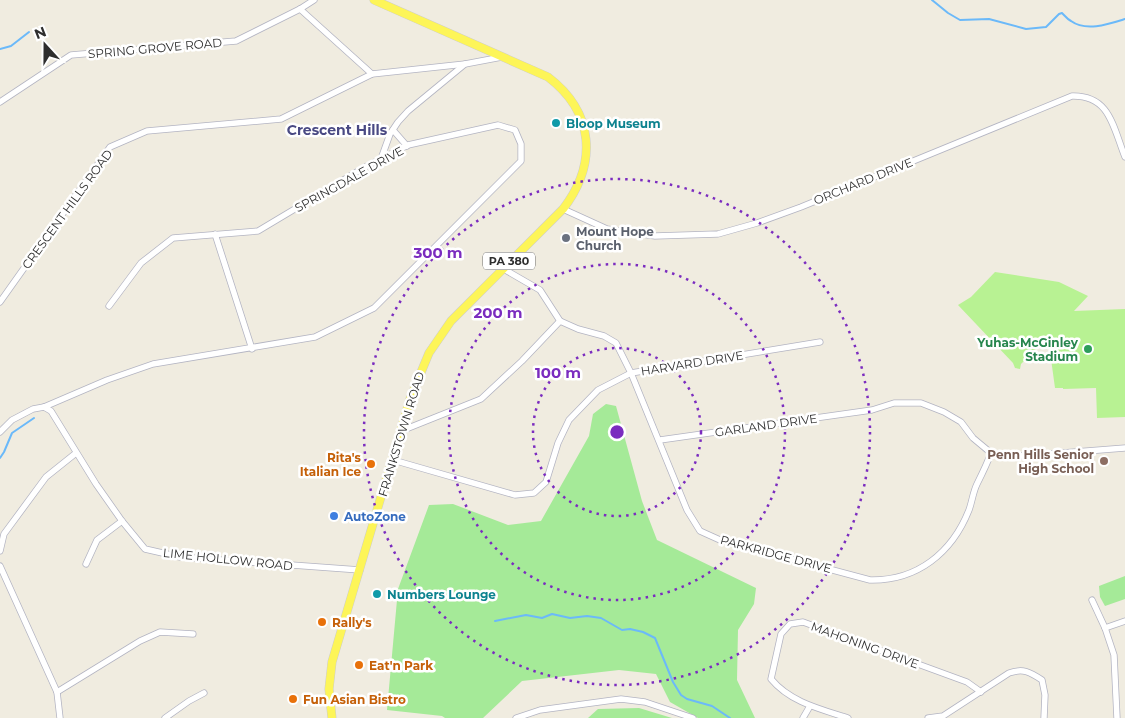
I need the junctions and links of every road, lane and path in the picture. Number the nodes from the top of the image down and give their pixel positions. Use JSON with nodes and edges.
{"nodes":[{"id":1,"x":314,"y":0,"type":"edge"},
{"id":2,"x":374,"y":0,"type":"edge"},
{"id":3,"x":300,"y":9,"type":"junction"},
{"id":4,"x":504,"y":57,"type":"junction"},
{"id":5,"x":464,"y":64,"type":"junction"},
{"id":6,"x":372,"y":74,"type":"junction"},
{"id":7,"x":0,"y":102,"type":"edge"},
{"id":8,"x":393,"y":130,"type":"junction"},
{"id":9,"x":407,"y":146,"type":"junction"},
{"id":10,"x":1125,"y":157,"type":"edge"},
{"id":11,"x":381,"y":159,"type":"junction"},
{"id":12,"x":563,"y":208,"type":"junction"},
{"id":13,"x":215,"y":234,"type":"junction"},
{"id":14,"x":502,"y":268,"type":"junction"},
{"id":15,"x":0,"y":302,"type":"edge"},
{"id":16,"x":109,"y":306,"type":"dead end"},
{"id":17,"x":560,"y":322,"type":"junction"},
{"id":18,"x":820,"y":342,"type":"dead end"},
{"id":19,"x":252,"y":349,"type":"junction"},
{"id":20,"x":631,"y":373,"type":"junction"},
{"id":21,"x":44,"y":407,"type":"junction"},
{"id":22,"x":401,"y":431,"type":"junction"},
{"id":23,"x":0,"y":432,"type":"edge"},
{"id":24,"x":660,"y":440,"type":"junction"},
{"id":25,"x":1125,"y":448,"type":"edge"},
{"id":26,"x":76,"y":453,"type":"junction"},
{"id":27,"x":990,"y":453,"type":"junction"},
{"id":28,"x":393,"y":460,"type":"junction"},
{"id":29,"x":122,"y":521,"type":"junction"},
{"id":30,"x":0,"y":551,"type":"edge"},
{"id":31,"x":86,"y":564,"type":"dead end"},
{"id":32,"x":0,"y":566,"type":"edge"},
{"id":33,"x":360,"y":570,"type":"junction"},
{"id":34,"x":1092,"y":600,"type":"dead end"},
{"id":35,"x":1125,"y":621,"type":"edge"},
{"id":36,"x":1104,"y":628,"type":"junction"},
{"id":37,"x":192,"y":634,"type":"dead end"},
{"id":38,"x":57,"y":692,"type":"junction"},
{"id":39,"x":981,"y":692,"type":"junction"},
{"id":40,"x":204,"y":693,"type":"dead end"},
{"id":41,"x":810,"y":706,"type":"junction"},
{"id":42,"x":60,"y":718,"type":"edge"},
{"id":43,"x":165,"y":718,"type":"edge"},
{"id":44,"x":332,"y":718,"type":"edge"},
{"id":45,"x":516,"y":718,"type":"edge"},
{"id":46,"x":694,"y":718,"type":"edge"},
{"id":47,"x":803,"y":718,"type":"edge"},
{"id":48,"x":848,"y":718,"type":"edge"},
{"id":49,"x":928,"y":718,"type":"edge"},
{"id":50,"x":1044,"y":718,"type":"edge"},
{"id":51,"x":1116,"y":718,"type":"edge"}],
"edges":[{"from":1,"to":3,"type":"street","name":"SPRING GROVE ROAD"},
{"from":2,"to":4,"type":"main road","name":"FRANKSTOWN ROAD","number":"PA 380"},
{"from":3,"to":6,"type":"street"},
{"from":3,"to":7,"type":"street","name":"SPRING GROVE ROAD"},
{"from":4,"to":5,"type":"street","name":"CRESCENT HILLS ROAD"},
{"from":4,"to":12,"type":"main road","name":"FRANKSTOWN ROAD","number":"PA 380"},
{"from":5,"to":6,"type":"street","name":"CRESCENT HILLS ROAD"},
{"from":5,"to":8,"type":"street"},
{"from":6,"to":15,"type":"street","name":"CRESCENT HILLS ROAD"},
{"from":8,"to":9,"type":"street"},
{"from":8,"to":11,"type":"street"},
{"from":9,"to":11,"type":"street","name":"SPRINGDALE DRIVE"},
{"from":9,"to":19,"type":"street","name":"SPRINGDALE DRIVE"},
{"from":10,"to":12,"type":"street","name":"ORCHARD DRIVE"},
{"from":11,"to":13,"type":"street","name":"SPRINGDALE DRIVE"},
{"from":12,"to":14,"type":"main road","name":"FRANKSTOWN ROAD","number":"PA 380"},
{"from":13,"to":16,"type":"street","name":"SPRINGDALE DRIVE"},
{"from":13,"to":19,"type":"street"},
{"from":14,"to":17,"type":"street"},
{"from":14,"to":22,"type":"main road","name":"FRANKSTOWN ROAD","number":"PA 380"},
{"from":17,"to":20,"type":"street","name":"PARKRIDGE DRIVE"},
{"from":17,"to":22,"type":"street"},
{"from":18,"to":20,"type":"street","name":"HARVARD DRIVE"},
{"from":19,"to":21,"type":"street","name":"SPRINGDALE DRIVE"},
{"from":20,"to":24,"type":"street","name":"PARKRIDGE DRIVE"},
{"from":20,"to":28,"type":"street","name":"HARVARD DRIVE"},
{"from":21,"to":23,"type":"street"},
{"from":21,"to":26,"type":"street","name":"LIME HOLLOW ROAD"},
{"from":22,"to":28,"type":"main road","name":"FRANKSTOWN ROAD","number":"PA 380"},
{"from":24,"to":27,"type":"street","name":"GARLAND DRIVE"},
{"from":24,"to":27,"type":"street","name":"PARKRIDGE DRIVE"},
{"from":25,"to":27,"type":"street"},
{"from":26,"to":29,"type":"street","name":"LIME HOLLOW ROAD"},
{"from":26,"to":30,"type":"street"},
{"from":28,"to":33,"type":"main road","name":"FRANKSTOWN ROAD","number":"PA 380"},
{"from":29,"to":31,"type":"street"},
{"from":29,"to":33,"type":"street","name":"LIME HOLLOW ROAD"},
{"from":32,"to":38,"type":"street"},
{"from":33,"to":44,"type":"main road","name":"FRANKSTOWN ROAD","number":"PA 380"},
{"from":34,"to":36,"type":"street"},
{"from":35,"to":36,"type":"street"},
{"from":36,"to":51,"type":"street"},
{"from":37,"to":38,"type":"street"},
{"from":38,"to":42,"type":"street"},
{"from":39,"to":41,"type":"street","name":"MAHONING DRIVE"},
{"from":39,"to":49,"type":"street"},
{"from":39,"to":50,"type":"street"},
{"from":40,"to":43,"type":"street"},
{"from":41,"to":47,"type":"street"},
{"from":41,"to":48,"type":"street"},
{"from":45,"to":46,"type":"street"}]}
